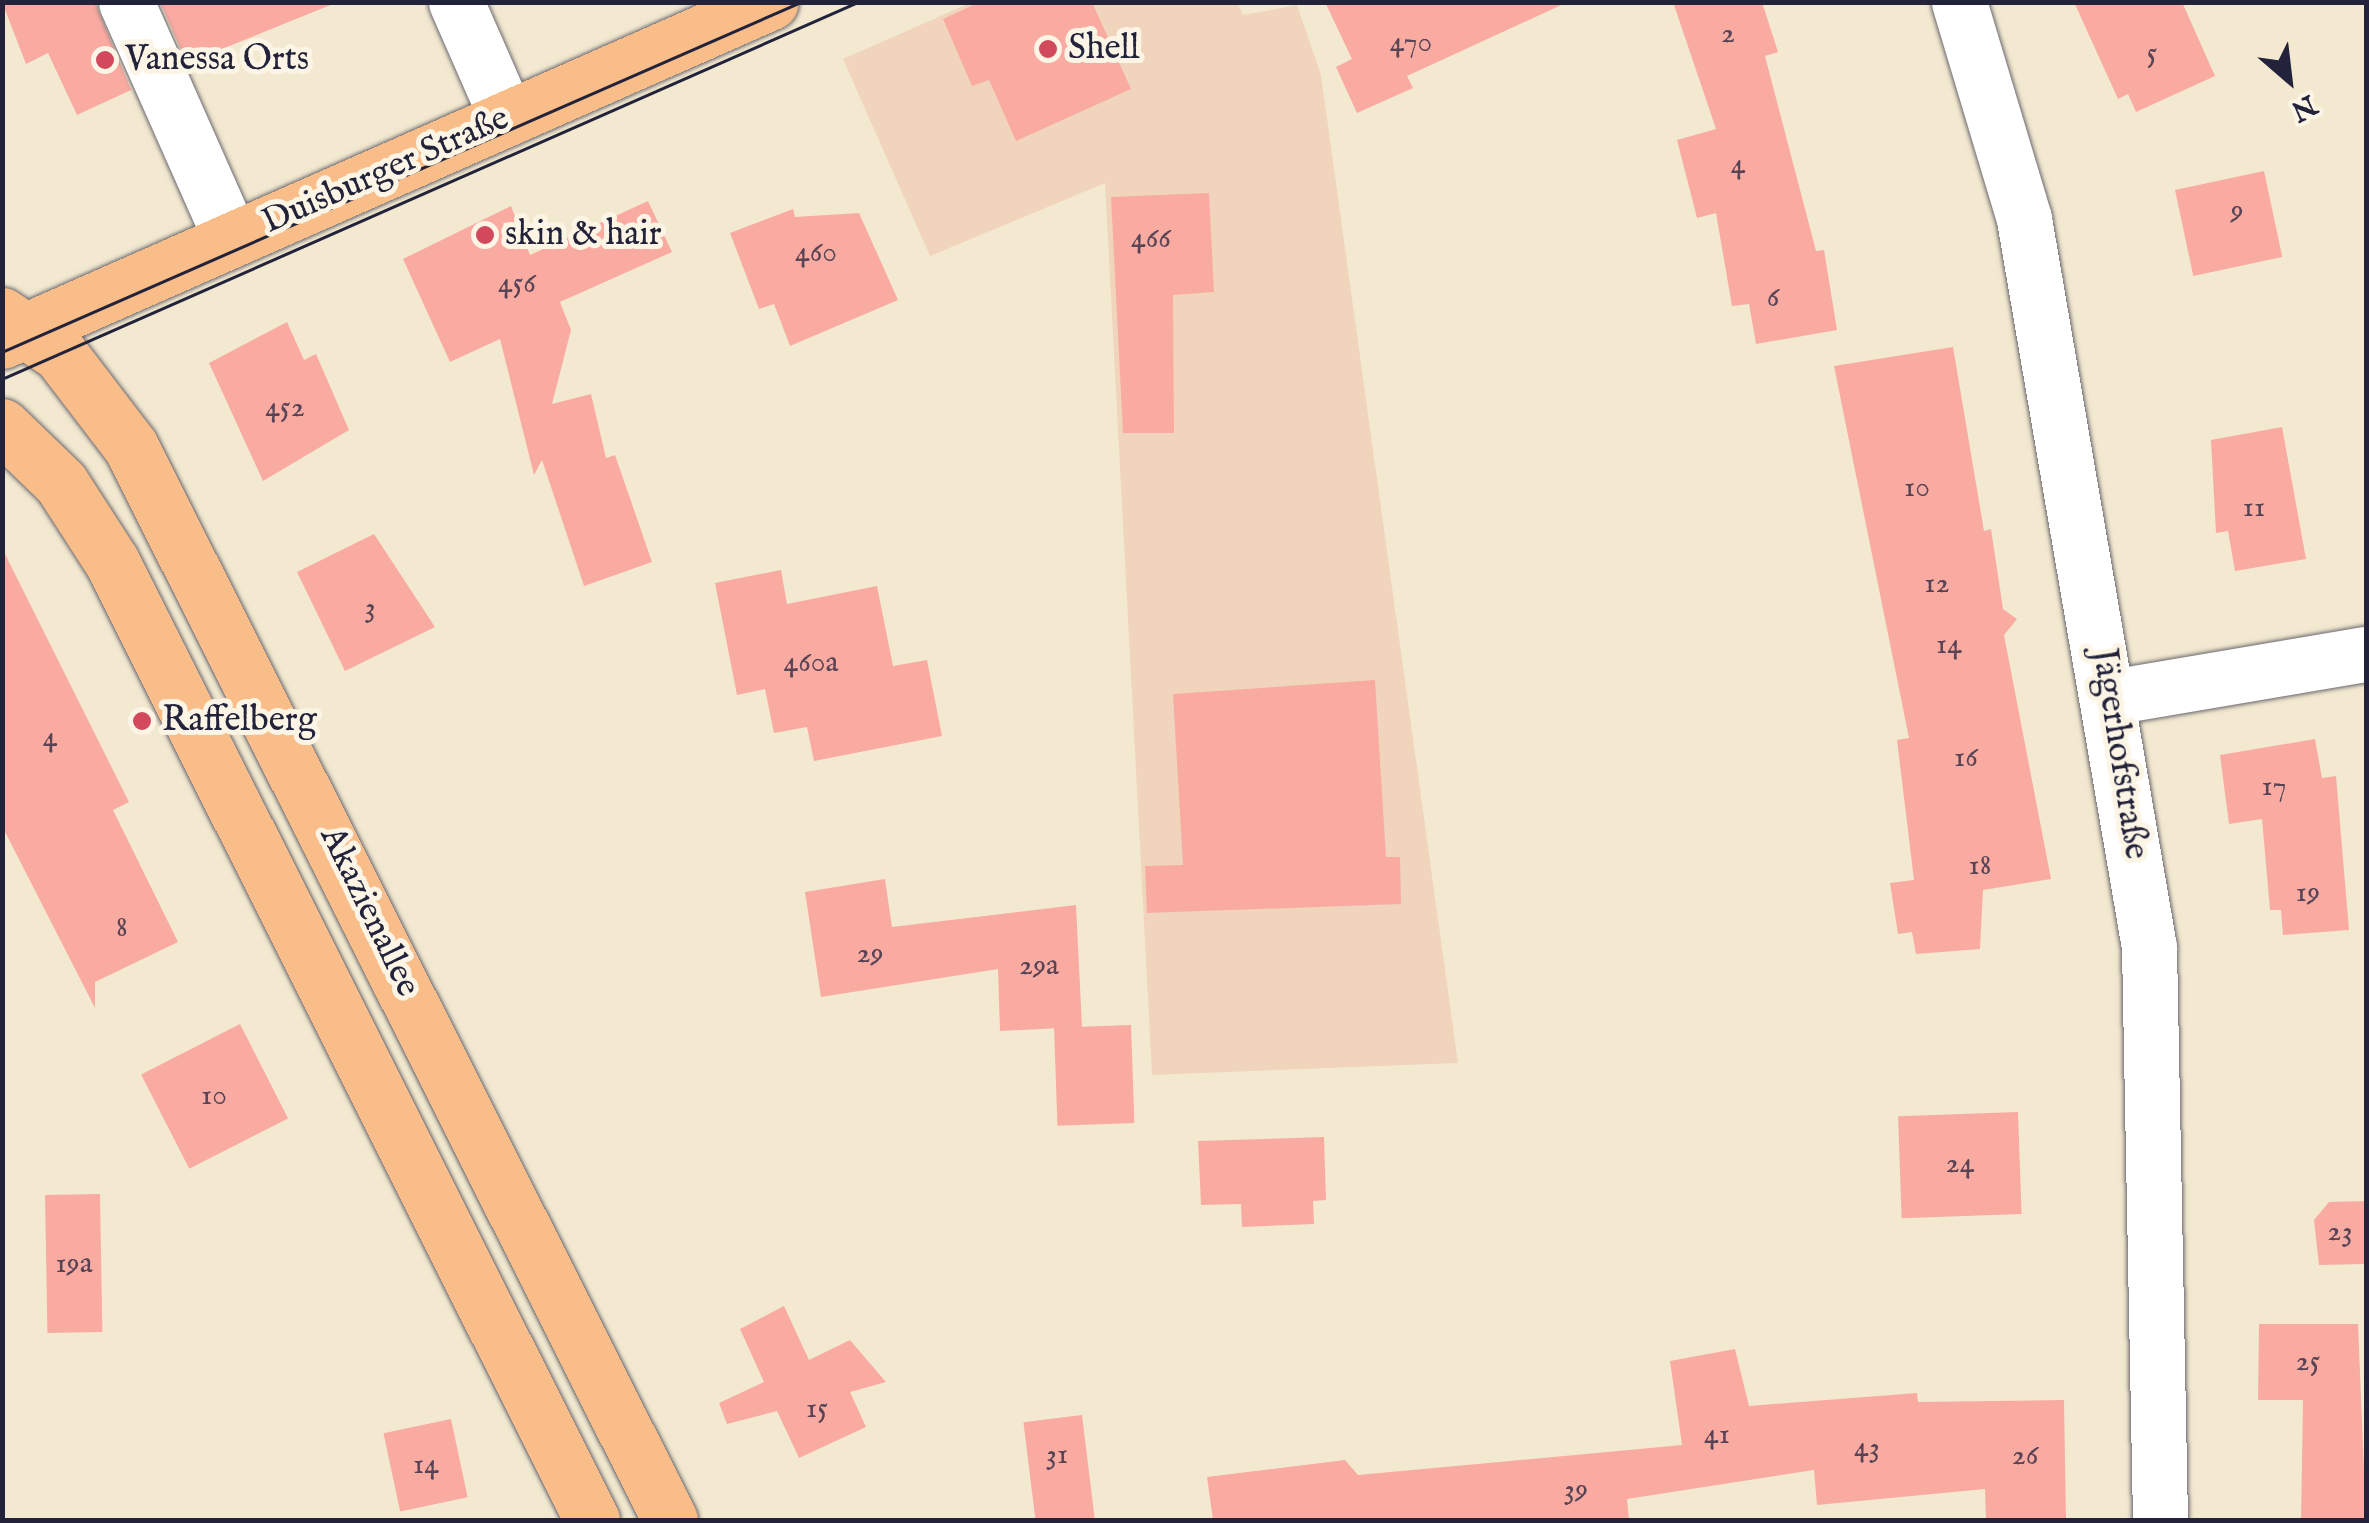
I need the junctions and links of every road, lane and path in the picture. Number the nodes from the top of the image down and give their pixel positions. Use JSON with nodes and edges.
{"nodes":[{"id":1,"x":126,"y":2,"type":"edge"},
{"id":2,"x":456,"y":2,"type":"edge"},
{"id":3,"x":771,"y":2,"type":"edge"},
{"id":4,"x":1960,"y":2,"type":"edge"},
{"id":5,"x":507,"y":118,"type":"junction"},
{"id":6,"x":231,"y":239,"type":"junction"},
{"id":7,"x":12,"y":328,"type":"edge"},
{"id":8,"x":2,"y":426,"type":"edge"},
{"id":9,"x":2366,"y":654,"type":"edge"},
{"id":10,"x":2112,"y":698,"type":"junction"},
{"id":11,"x":592,"y":1520,"type":"edge"},
{"id":12,"x":670,"y":1520,"type":"edge"},
{"id":13,"x":2160,"y":1520,"type":"edge"}],
"edges":[{"from":1,"to":6,"type":"street"},
{"from":2,"to":5,"type":"street"},
{"from":3,"to":5,"type":"main road","name":"Duisburger Straße"},
{"from":4,"to":10,"type":"street","name":"Jägerhofstraße"},
{"from":5,"to":6,"type":"main road","name":"Duisburger Straße"},
{"from":6,"to":7,"type":"main road","name":"Duisburger Straße"},
{"from":7,"to":12,"type":"main road","name":"Akazienallee"},
{"from":8,"to":11,"type":"main road","name":"Akazienallee"},
{"from":9,"to":10,"type":"street"},
{"from":10,"to":13,"type":"street","name":"Jägerhofstraße"}]}
